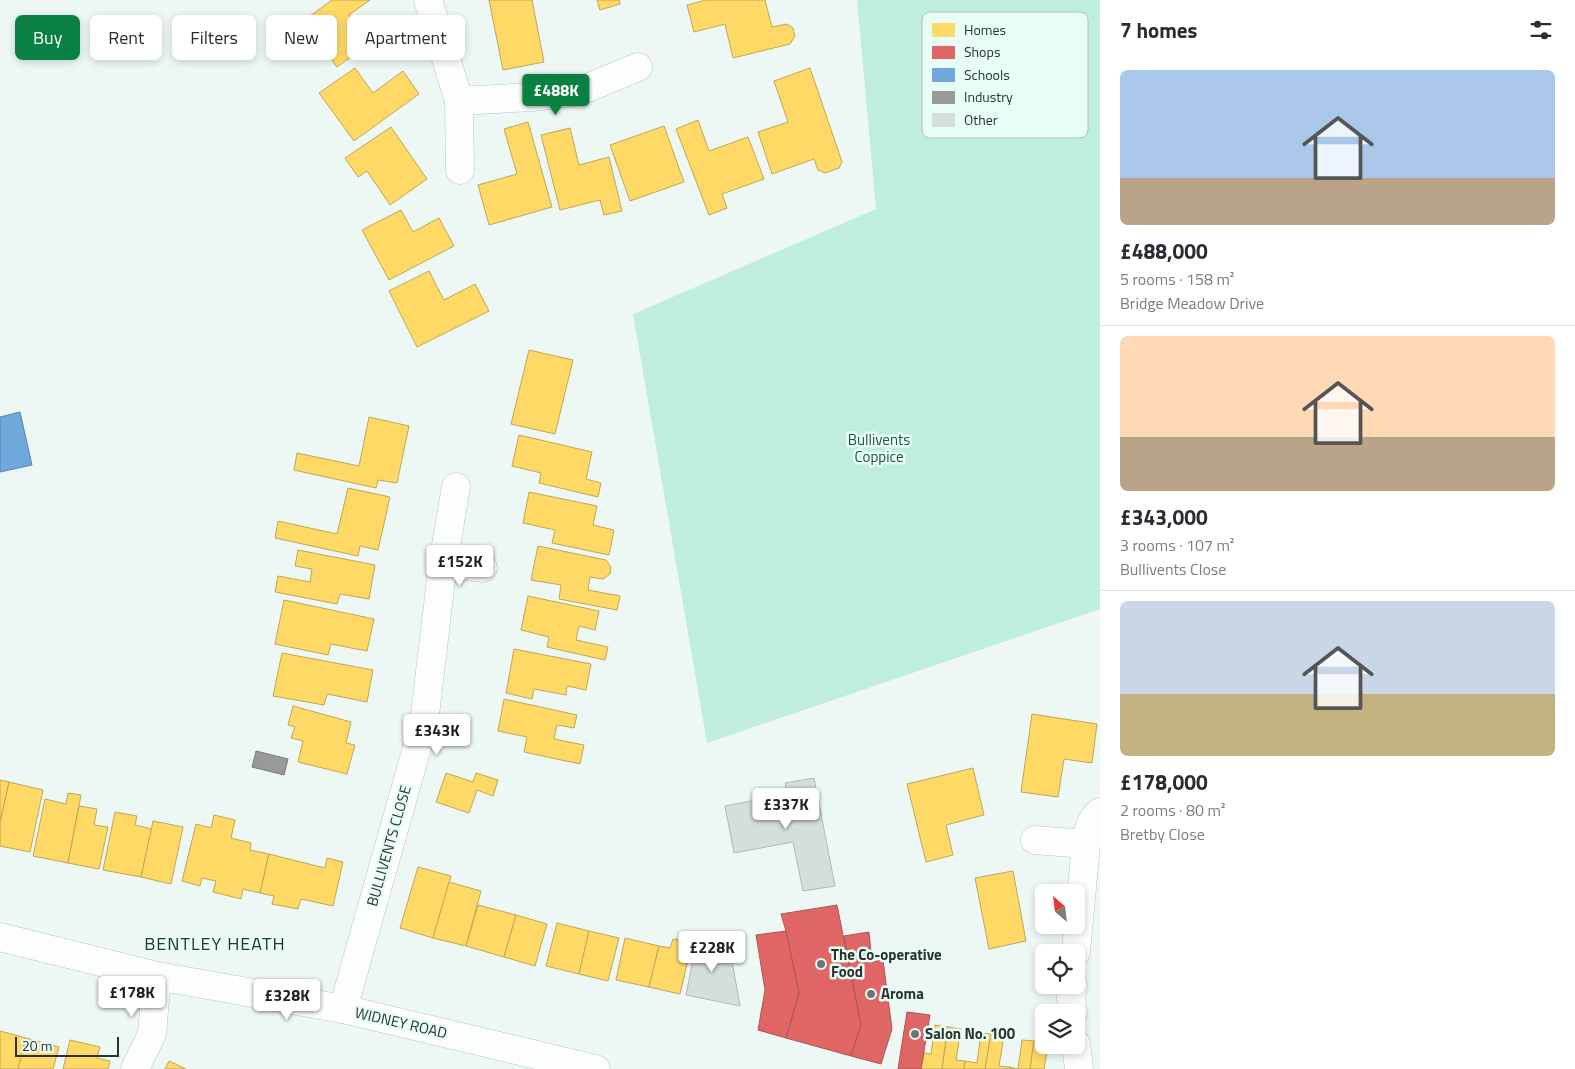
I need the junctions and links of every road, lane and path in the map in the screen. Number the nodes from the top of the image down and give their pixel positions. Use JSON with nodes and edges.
{"nodes":[{"id":1,"x":428,"y":0,"type":"edge"},
{"id":2,"x":638,"y":67,"type":"dead end"},
{"id":3,"x":459,"y":101,"type":"junction"},
{"id":4,"x":460,"y":170,"type":"dead end"},
{"id":5,"x":456,"y":487,"type":"dead end"},
{"id":6,"x":443,"y":563,"type":"junction"},
{"id":7,"x":483,"y":568,"type":"dead end"},
{"id":8,"x":1100,"y":812,"type":"edge"},
{"id":9,"x":1035,"y":840,"type":"dead end"},
{"id":10,"x":1086,"y":844,"type":"junction"},
{"id":11,"x":0,"y":937,"type":"edge"},
{"id":12,"x":1077,"y":944,"type":"edge"},
{"id":13,"x":158,"y":976,"type":"junction"},
{"id":14,"x":343,"y":1009,"type":"junction"},
{"id":15,"x":1077,"y":1054,"type":"edge"},
{"id":16,"x":587,"y":1068,"type":"edge"},
{"id":17,"x":135,"y":1069,"type":"edge"},
{"id":18,"x":1079,"y":1069,"type":"edge"}],
"edges":[{"from":1,"to":3,"type":"street"},
{"from":2,"to":3,"type":"street"},
{"from":3,"to":4,"type":"street"},
{"from":5,"to":6,"type":"street","name":"BULLIVENTS CLOSE"},
{"from":6,"to":7,"type":"street"},
{"from":6,"to":14,"type":"street","name":"BULLIVENTS CLOSE"},
{"from":8,"to":10,"type":"street"},
{"from":9,"to":10,"type":"street"},
{"from":10,"to":12,"type":"street"},
{"from":11,"to":13,"type":"street","name":"WIDNEY ROAD"},
{"from":13,"to":14,"type":"street","name":"WIDNEY ROAD"},
{"from":13,"to":17,"type":"street"},
{"from":14,"to":16,"type":"street","name":"WIDNEY ROAD"},
{"from":15,"to":18,"type":"street"}]}
